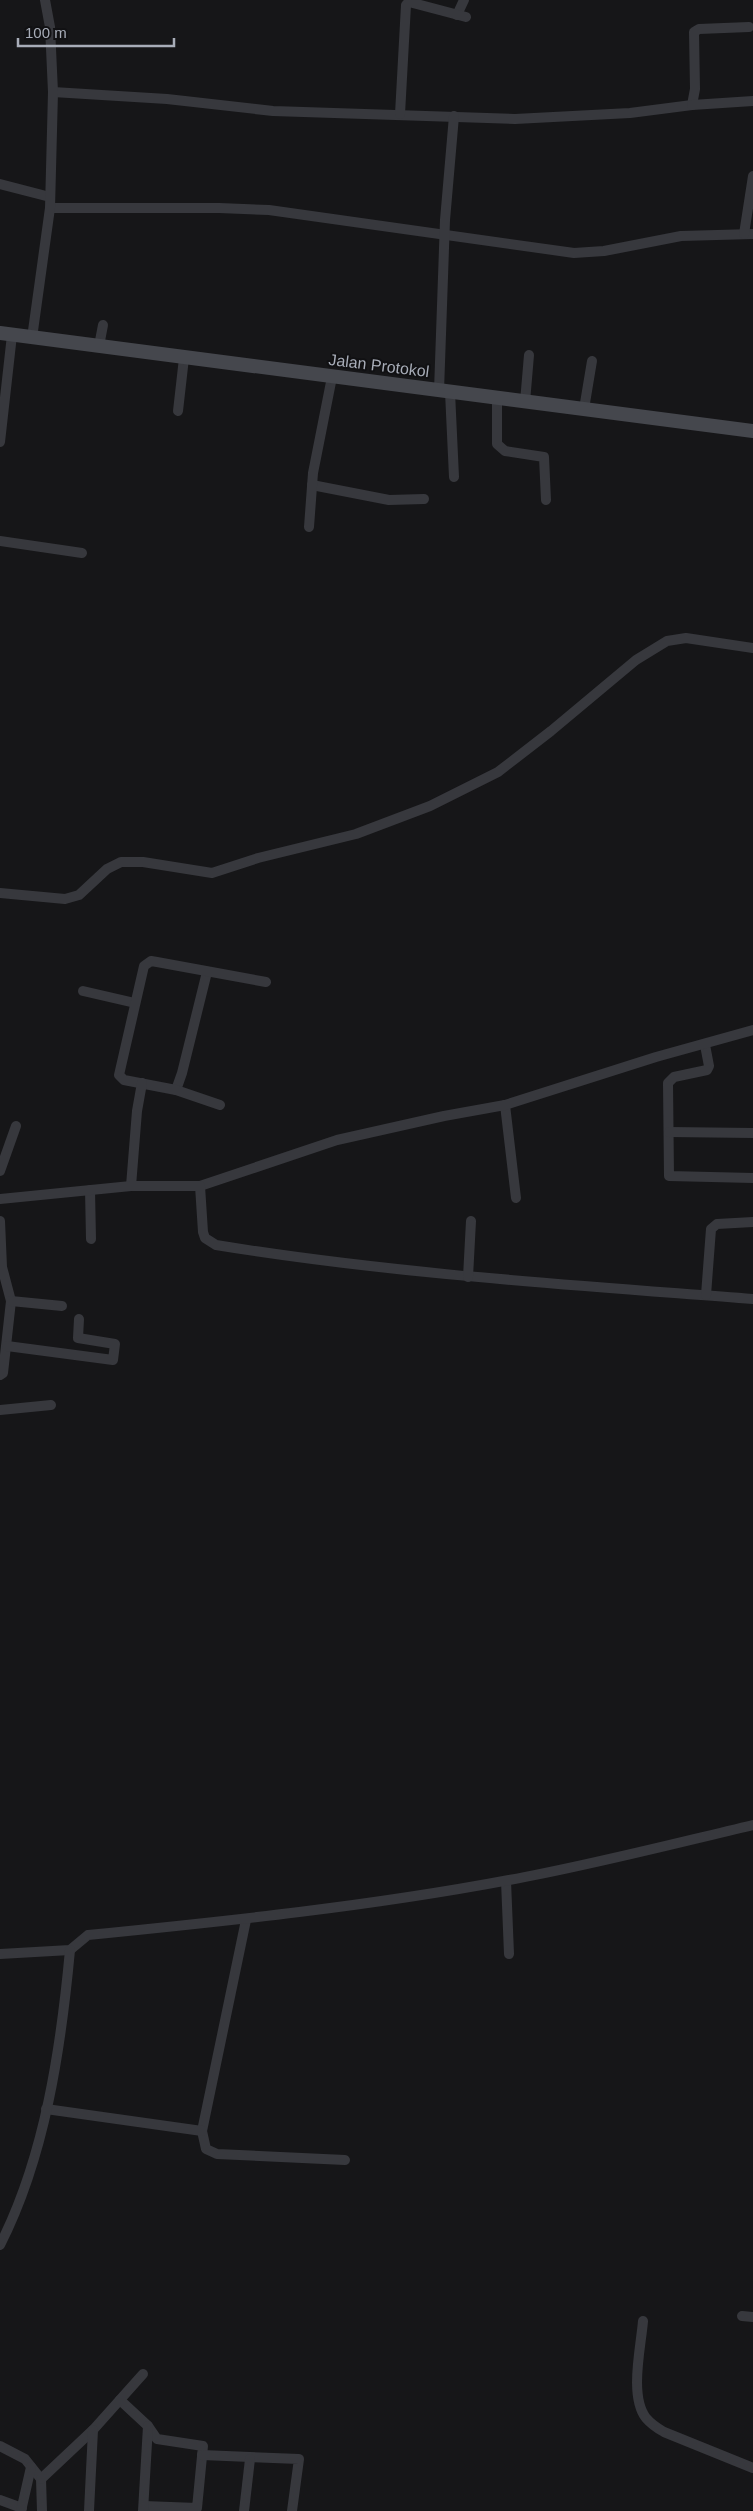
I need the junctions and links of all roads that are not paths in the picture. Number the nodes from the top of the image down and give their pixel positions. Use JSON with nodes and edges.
{"nodes":[{"id":1,"x":45,"y":0,"type":"edge"},
{"id":2,"x":464,"y":0,"type":"edge"},
{"id":3,"x":749,"y":27,"type":"dead end"},
{"id":4,"x":53,"y":92,"type":"junction"},
{"id":5,"x":753,"y":101,"type":"edge"},
{"id":6,"x":692,"y":105,"type":"junction"},
{"id":7,"x":400,"y":114,"type":"junction"},
{"id":8,"x":454,"y":116,"type":"junction"},
{"id":9,"x":753,"y":176,"type":"edge"},
{"id":10,"x":0,"y":184,"type":"edge"},
{"id":11,"x":50,"y":196,"type":"junction"},
{"id":12,"x":50,"y":208,"type":"junction"},
{"id":13,"x":444,"y":234,"type":"junction"},
{"id":14,"x":748,"y":234,"type":"edge"},
{"id":15,"x":103,"y":325,"type":"dead end"},
{"id":16,"x":6,"y":334,"type":"edge"},
{"id":17,"x":32,"y":338,"type":"junction"},
{"id":18,"x":99,"y":346,"type":"junction"},
{"id":19,"x":529,"y":354,"type":"dead end"},
{"id":20,"x":184,"y":358,"type":"junction"},
{"id":21,"x":592,"y":361,"type":"dead end"},
{"id":22,"x":332,"y":377,"type":"junction"},
{"id":23,"x":444,"y":392,"type":"junction"},
{"id":24,"x":496,"y":398,"type":"junction"},
{"id":25,"x":525,"y":402,"type":"junction"},
{"id":26,"x":584,"y":409,"type":"junction"},
{"id":27,"x":178,"y":411,"type":"dead end"},
{"id":28,"x":753,"y":431,"type":"edge"},
{"id":29,"x":0,"y":442,"type":"edge"},
{"id":30,"x":454,"y":477,"type":"dead end"},
{"id":31,"x":312,"y":485,"type":"junction"},
{"id":32,"x":424,"y":499,"type":"dead end"},
{"id":33,"x":546,"y":500,"type":"dead end"},
{"id":34,"x":309,"y":527,"type":"dead end"},
{"id":35,"x":0,"y":541,"type":"edge"},
{"id":36,"x":82,"y":552,"type":"dead end"},
{"id":37,"x":753,"y":648,"type":"edge"},
{"id":38,"x":0,"y":893,"type":"edge"},
{"id":39,"x":207,"y":972,"type":"junction"},
{"id":40,"x":266,"y":982,"type":"dead end"},
{"id":41,"x":83,"y":991,"type":"dead end"},
{"id":42,"x":135,"y":1003,"type":"junction"},
{"id":43,"x":753,"y":1030,"type":"edge"},
{"id":44,"x":705,"y":1045,"type":"junction"},
{"id":45,"x":142,"y":1083,"type":"junction"},
{"id":46,"x":176,"y":1090,"type":"junction"},
{"id":47,"x":505,"y":1104,"type":"junction"},
{"id":48,"x":220,"y":1105,"type":"dead end"},
{"id":49,"x":16,"y":1126,"type":"dead end"},
{"id":50,"x":668,"y":1132,"type":"junction"},
{"id":51,"x":753,"y":1133,"type":"edge"},
{"id":52,"x":0,"y":1171,"type":"edge"},
{"id":53,"x":753,"y":1178,"type":"edge"},
{"id":54,"x":131,"y":1186,"type":"junction"},
{"id":55,"x":200,"y":1186,"type":"junction"},
{"id":56,"x":90,"y":1190,"type":"junction"},
{"id":57,"x":516,"y":1198,"type":"dead end"},
{"id":58,"x":0,"y":1199,"type":"edge"},
{"id":59,"x":0,"y":1220,"type":"edge"},
{"id":60,"x":471,"y":1221,"type":"dead end"},
{"id":61,"x":753,"y":1222,"type":"edge"},
{"id":62,"x":91,"y":1239,"type":"dead end"},
{"id":63,"x":468,"y":1277,"type":"junction"},
{"id":64,"x":706,"y":1295,"type":"junction"},
{"id":65,"x":753,"y":1299,"type":"edge"},
{"id":66,"x":11,"y":1301,"type":"junction"},
{"id":67,"x":62,"y":1306,"type":"dead end"},
{"id":68,"x":80,"y":1319,"type":"dead end"},
{"id":69,"x":4,"y":1333,"type":"edge"},
{"id":70,"x":78,"y":1338,"type":"junction"},
{"id":71,"x":6,"y":1346,"type":"junction"},
{"id":72,"x":75,"y":1355,"type":"junction"},
{"id":73,"x":0,"y":1375,"type":"edge"},
{"id":74,"x":51,"y":1406,"type":"dead end"},
{"id":75,"x":0,"y":1410,"type":"edge"},
{"id":76,"x":753,"y":1825,"type":"edge"},
{"id":77,"x":506,"y":1881,"type":"junction"},
{"id":78,"x":246,"y":1920,"type":"junction"},
{"id":79,"x":70,"y":1950,"type":"junction"},
{"id":80,"x":0,"y":1954,"type":"edge"},
{"id":81,"x":509,"y":1954,"type":"dead end"},
{"id":82,"x":46,"y":2109,"type":"junction"},
{"id":83,"x":202,"y":2130,"type":"junction"},
{"id":84,"x":345,"y":2160,"type":"dead end"},
{"id":85,"x":0,"y":2245,"type":"edge"},
{"id":86,"x":742,"y":2316,"type":"dead end"},
{"id":87,"x":753,"y":2318,"type":"edge"},
{"id":88,"x":644,"y":2321,"type":"dead end"},
{"id":89,"x":143,"y":2374,"type":"dead end"},
{"id":90,"x":120,"y":2400,"type":"junction"},
{"id":91,"x":148,"y":2426,"type":"junction"},
{"id":92,"x":93,"y":2430,"type":"junction"},
{"id":93,"x":0,"y":2446,"type":"edge"},
{"id":94,"x":202,"y":2455,"type":"junction"},
{"id":95,"x":250,"y":2459,"type":"junction"},
{"id":96,"x":31,"y":2467,"type":"junction"},
{"id":97,"x":753,"y":2468,"type":"edge"},
{"id":98,"x":42,"y":2479,"type":"junction"},
{"id":99,"x":0,"y":2500,"type":"edge"},
{"id":100,"x":144,"y":2508,"type":"edge"},
{"id":101,"x":22,"y":2510,"type":"edge"},
{"id":102,"x":42,"y":2511,"type":"edge"},
{"id":103,"x":89,"y":2511,"type":"edge"},
{"id":104,"x":244,"y":2511,"type":"edge"},
{"id":105,"x":292,"y":2511,"type":"edge"}],
"edges":[{"from":1,"to":4,"type":"street"},
{"from":2,"to":7,"type":"street"},
{"from":3,"to":6,"type":"street"},
{"from":4,"to":7,"type":"street"},
{"from":4,"to":11,"type":"street"},
{"from":5,"to":6,"type":"street"},
{"from":6,"to":8,"type":"street"},
{"from":7,"to":8,"type":"street"},
{"from":8,"to":13,"type":"street"},
{"from":9,"to":14,"type":"street"},
{"from":10,"to":11,"type":"street"},
{"from":11,"to":12,"type":"street"},
{"from":12,"to":13,"type":"street"},
{"from":12,"to":17,"type":"street"},
{"from":13,"to":14,"type":"street"},
{"from":13,"to":23,"type":"street"},
{"from":15,"to":18,"type":"street"},
{"from":16,"to":17,"type":"street","name":"Jalan Protokol"},
{"from":16,"to":29,"type":"street"},
{"from":17,"to":18,"type":"street","name":"Jalan Protokol"},
{"from":18,"to":20,"type":"street","name":"Jalan Protokol"},
{"from":19,"to":25,"type":"street"},
{"from":20,"to":22,"type":"street","name":"Jalan Protokol"},
{"from":20,"to":27,"type":"street"},
{"from":21,"to":26,"type":"street"},
{"from":22,"to":23,"type":"street","name":"Jalan Protokol"},
{"from":22,"to":31,"type":"street"},
{"from":23,"to":24,"type":"street","name":"Jalan Protokol"},
{"from":23,"to":30,"type":"street"},
{"from":24,"to":25,"type":"street","name":"Jalan Protokol"},
{"from":24,"to":33,"type":"street"},
{"from":25,"to":26,"type":"street","name":"Jalan Protokol"},
{"from":26,"to":28,"type":"street","name":"Jalan Protokol"},
{"from":31,"to":32,"type":"street"},
{"from":31,"to":34,"type":"street"},
{"from":35,"to":36,"type":"street"},
{"from":37,"to":38,"type":"street"},
{"from":39,"to":40,"type":"street"},
{"from":39,"to":42,"type":"street"},
{"from":39,"to":46,"type":"street"},
{"from":41,"to":42,"type":"street"},
{"from":42,"to":45,"type":"street"},
{"from":43,"to":44,"type":"street"},
{"from":44,"to":47,"type":"street"},
{"from":44,"to":50,"type":"street"},
{"from":45,"to":46,"type":"street"},
{"from":45,"to":54,"type":"street"},
{"from":46,"to":48,"type":"street"},
{"from":47,"to":55,"type":"street"},
{"from":47,"to":57,"type":"street"},
{"from":49,"to":52,"type":"street"},
{"from":50,"to":51,"type":"street"},
{"from":50,"to":53,"type":"street"},
{"from":54,"to":55,"type":"street"},
{"from":54,"to":56,"type":"street"},
{"from":55,"to":63,"type":"street"},
{"from":56,"to":58,"type":"street"},
{"from":56,"to":62,"type":"street"},
{"from":59,"to":66,"type":"street"},
{"from":60,"to":63,"type":"street"},
{"from":61,"to":64,"type":"street"},
{"from":63,"to":64,"type":"street"},
{"from":64,"to":65,"type":"street"},
{"from":66,"to":67,"type":"street"},
{"from":66,"to":69,"type":"street"},
{"from":68,"to":70,"type":"street"},
{"from":69,"to":71,"type":"street"},
{"from":70,"to":72,"type":"street"},
{"from":70,"to":72,"type":"street"},
{"from":71,"to":72,"type":"street"},
{"from":71,"to":73,"type":"street"},
{"from":74,"to":75,"type":"street"},
{"from":76,"to":77,"type":"street"},
{"from":77,"to":78,"type":"street"},
{"from":77,"to":81,"type":"street"},
{"from":78,"to":79,"type":"street"},
{"from":78,"to":83,"type":"street"},
{"from":79,"to":80,"type":"street"},
{"from":79,"to":82,"type":"street"},
{"from":82,"to":83,"type":"street"},
{"from":82,"to":85,"type":"street"},
{"from":83,"to":84,"type":"street"},
{"from":86,"to":87,"type":"street"},
{"from":88,"to":97,"type":"street"},
{"from":89,"to":90,"type":"street"},
{"from":90,"to":91,"type":"street"},
{"from":90,"to":92,"type":"street"},
{"from":91,"to":94,"type":"street"},
{"from":91,"to":100,"type":"street"},
{"from":92,"to":98,"type":"street"},
{"from":92,"to":103,"type":"street"},
{"from":93,"to":96,"type":"street"},
{"from":94,"to":95,"type":"street"},
{"from":94,"to":100,"type":"street"},
{"from":95,"to":104,"type":"street"},
{"from":95,"to":105,"type":"street"},
{"from":96,"to":98,"type":"street"},
{"from":96,"to":101,"type":"street"},
{"from":98,"to":102,"type":"street"},
{"from":99,"to":101,"type":"street"}]}
